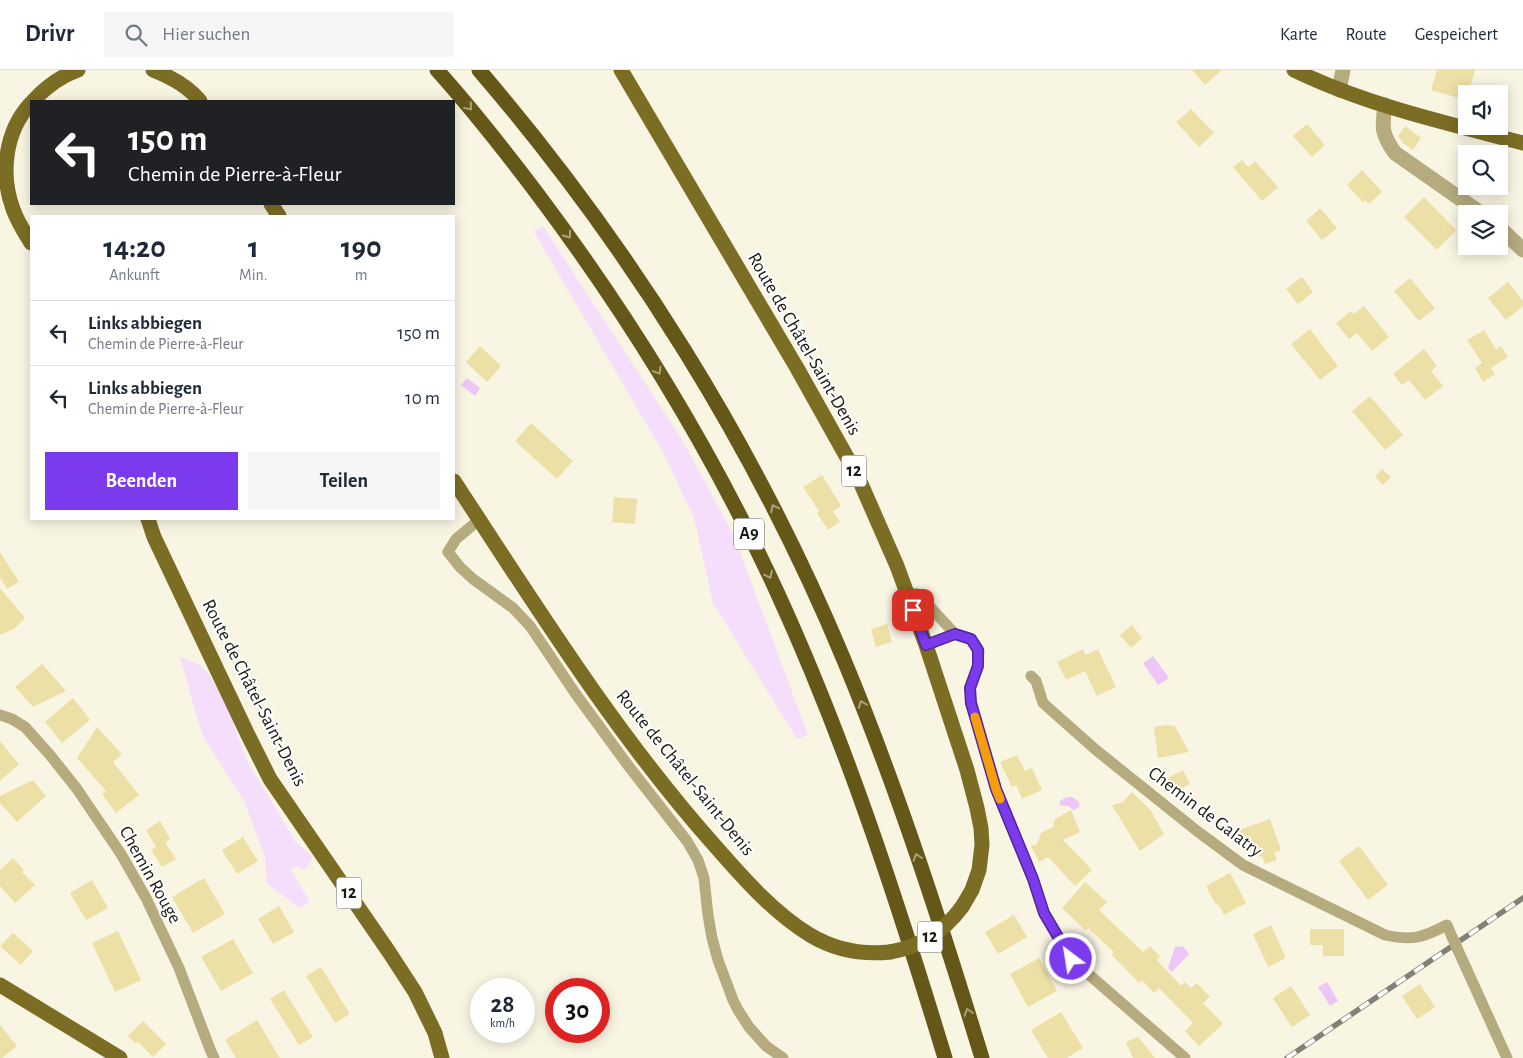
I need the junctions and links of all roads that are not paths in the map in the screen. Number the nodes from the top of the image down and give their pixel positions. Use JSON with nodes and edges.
{"nodes":[{"id":1,"x":78,"y":70,"type":"edge"},
{"id":2,"x":153,"y":70,"type":"edge"},
{"id":3,"x":437,"y":70,"type":"edge"},
{"id":4,"x":479,"y":70,"type":"edge"},
{"id":5,"x":622,"y":70,"type":"edge"},
{"id":6,"x":1294,"y":70,"type":"edge"},
{"id":7,"x":1343,"y":70,"type":"edge"},
{"id":8,"x":1339,"y":90,"type":"junction"},
{"id":9,"x":34,"y":100,"type":"edge"},
{"id":10,"x":199,"y":100,"type":"edge"},
{"id":11,"x":30,"y":105,"type":"edge"},
{"id":12,"x":1385,"y":105,"type":"junction"},
{"id":13,"x":1523,"y":143,"type":"edge"},
{"id":14,"x":4,"y":144,"type":"edge"},
{"id":15,"x":1469,"y":205,"type":"edge"},
{"id":16,"x":1508,"y":236,"type":"edge"},
{"id":17,"x":30,"y":241,"type":"edge"},
{"id":18,"x":1523,"y":250,"type":"edge"},
{"id":19,"x":455,"y":483,"type":"edge"},
{"id":20,"x":148,"y":520,"type":"edge"},
{"id":21,"x":479,"y":520,"type":"junction"},
{"id":22,"x":907,"y":592,"type":"junction"},
{"id":23,"x":955,"y":634,"type":"junction"},
{"id":24,"x":926,"y":645,"type":"junction"},
{"id":25,"x":1031,"y":676,"type":"dead end"},
{"id":26,"x":0,"y":715,"type":"edge"},
{"id":27,"x":0,"y":985,"type":"edge"},
{"id":28,"x":120,"y":1058,"type":"edge"},
{"id":29,"x":214,"y":1058,"type":"edge"},
{"id":30,"x":442,"y":1058,"type":"edge"},
{"id":31,"x":783,"y":1058,"type":"edge"},
{"id":32,"x":945,"y":1058,"type":"edge"},
{"id":33,"x":982,"y":1058,"type":"edge"},
{"id":34,"x":1185,"y":1058,"type":"edge"},
{"id":35,"x":1507,"y":1058,"type":"edge"}],
"edges":[{"from":1,"to":9,"type":"main road"},
{"from":2,"to":10,"type":"main road"},
{"from":3,"to":32,"type":"highway","number":"A9","one_way":true},
{"from":33,"to":4,"type":"highway","number":"A9","one_way":true},
{"from":5,"to":22,"type":"main road","name":"Route de Châtel-Saint-Denis","number":"12"},
{"from":6,"to":8,"type":"main road"},
{"from":7,"to":8,"type":"street"},
{"from":8,"to":12,"type":"main road"},
{"from":11,"to":14,"type":"main road"},
{"from":12,"to":13,"type":"main road"},
{"from":12,"to":15,"type":"street"},
{"from":14,"to":17,"type":"main road"},
{"from":16,"to":18,"type":"street"},
{"from":19,"to":21,"type":"main road","name":"Route de Châtel-Saint-Denis","number":"12"},
{"from":20,"to":30,"type":"main road","name":"Route de Châtel-Saint-Denis","number":"12"},
{"from":21,"to":24,"type":"main road","name":"Route de Châtel-Saint-Denis","number":"12","bridge":true},
{"from":21,"to":31,"type":"street"},
{"from":22,"to":23,"type":"street"},
{"from":22,"to":24,"type":"main road","name":"Route de Châtel-Saint-Denis","number":"12"},
{"from":23,"to":24,"type":"street"},
{"from":23,"to":34,"type":"street"},
{"from":25,"to":35,"type":"street","name":"Chemin de Galatry"},
{"from":26,"to":29,"type":"street","name":"Chemin Rouge"},
{"from":27,"to":28,"type":"main road"}]}
